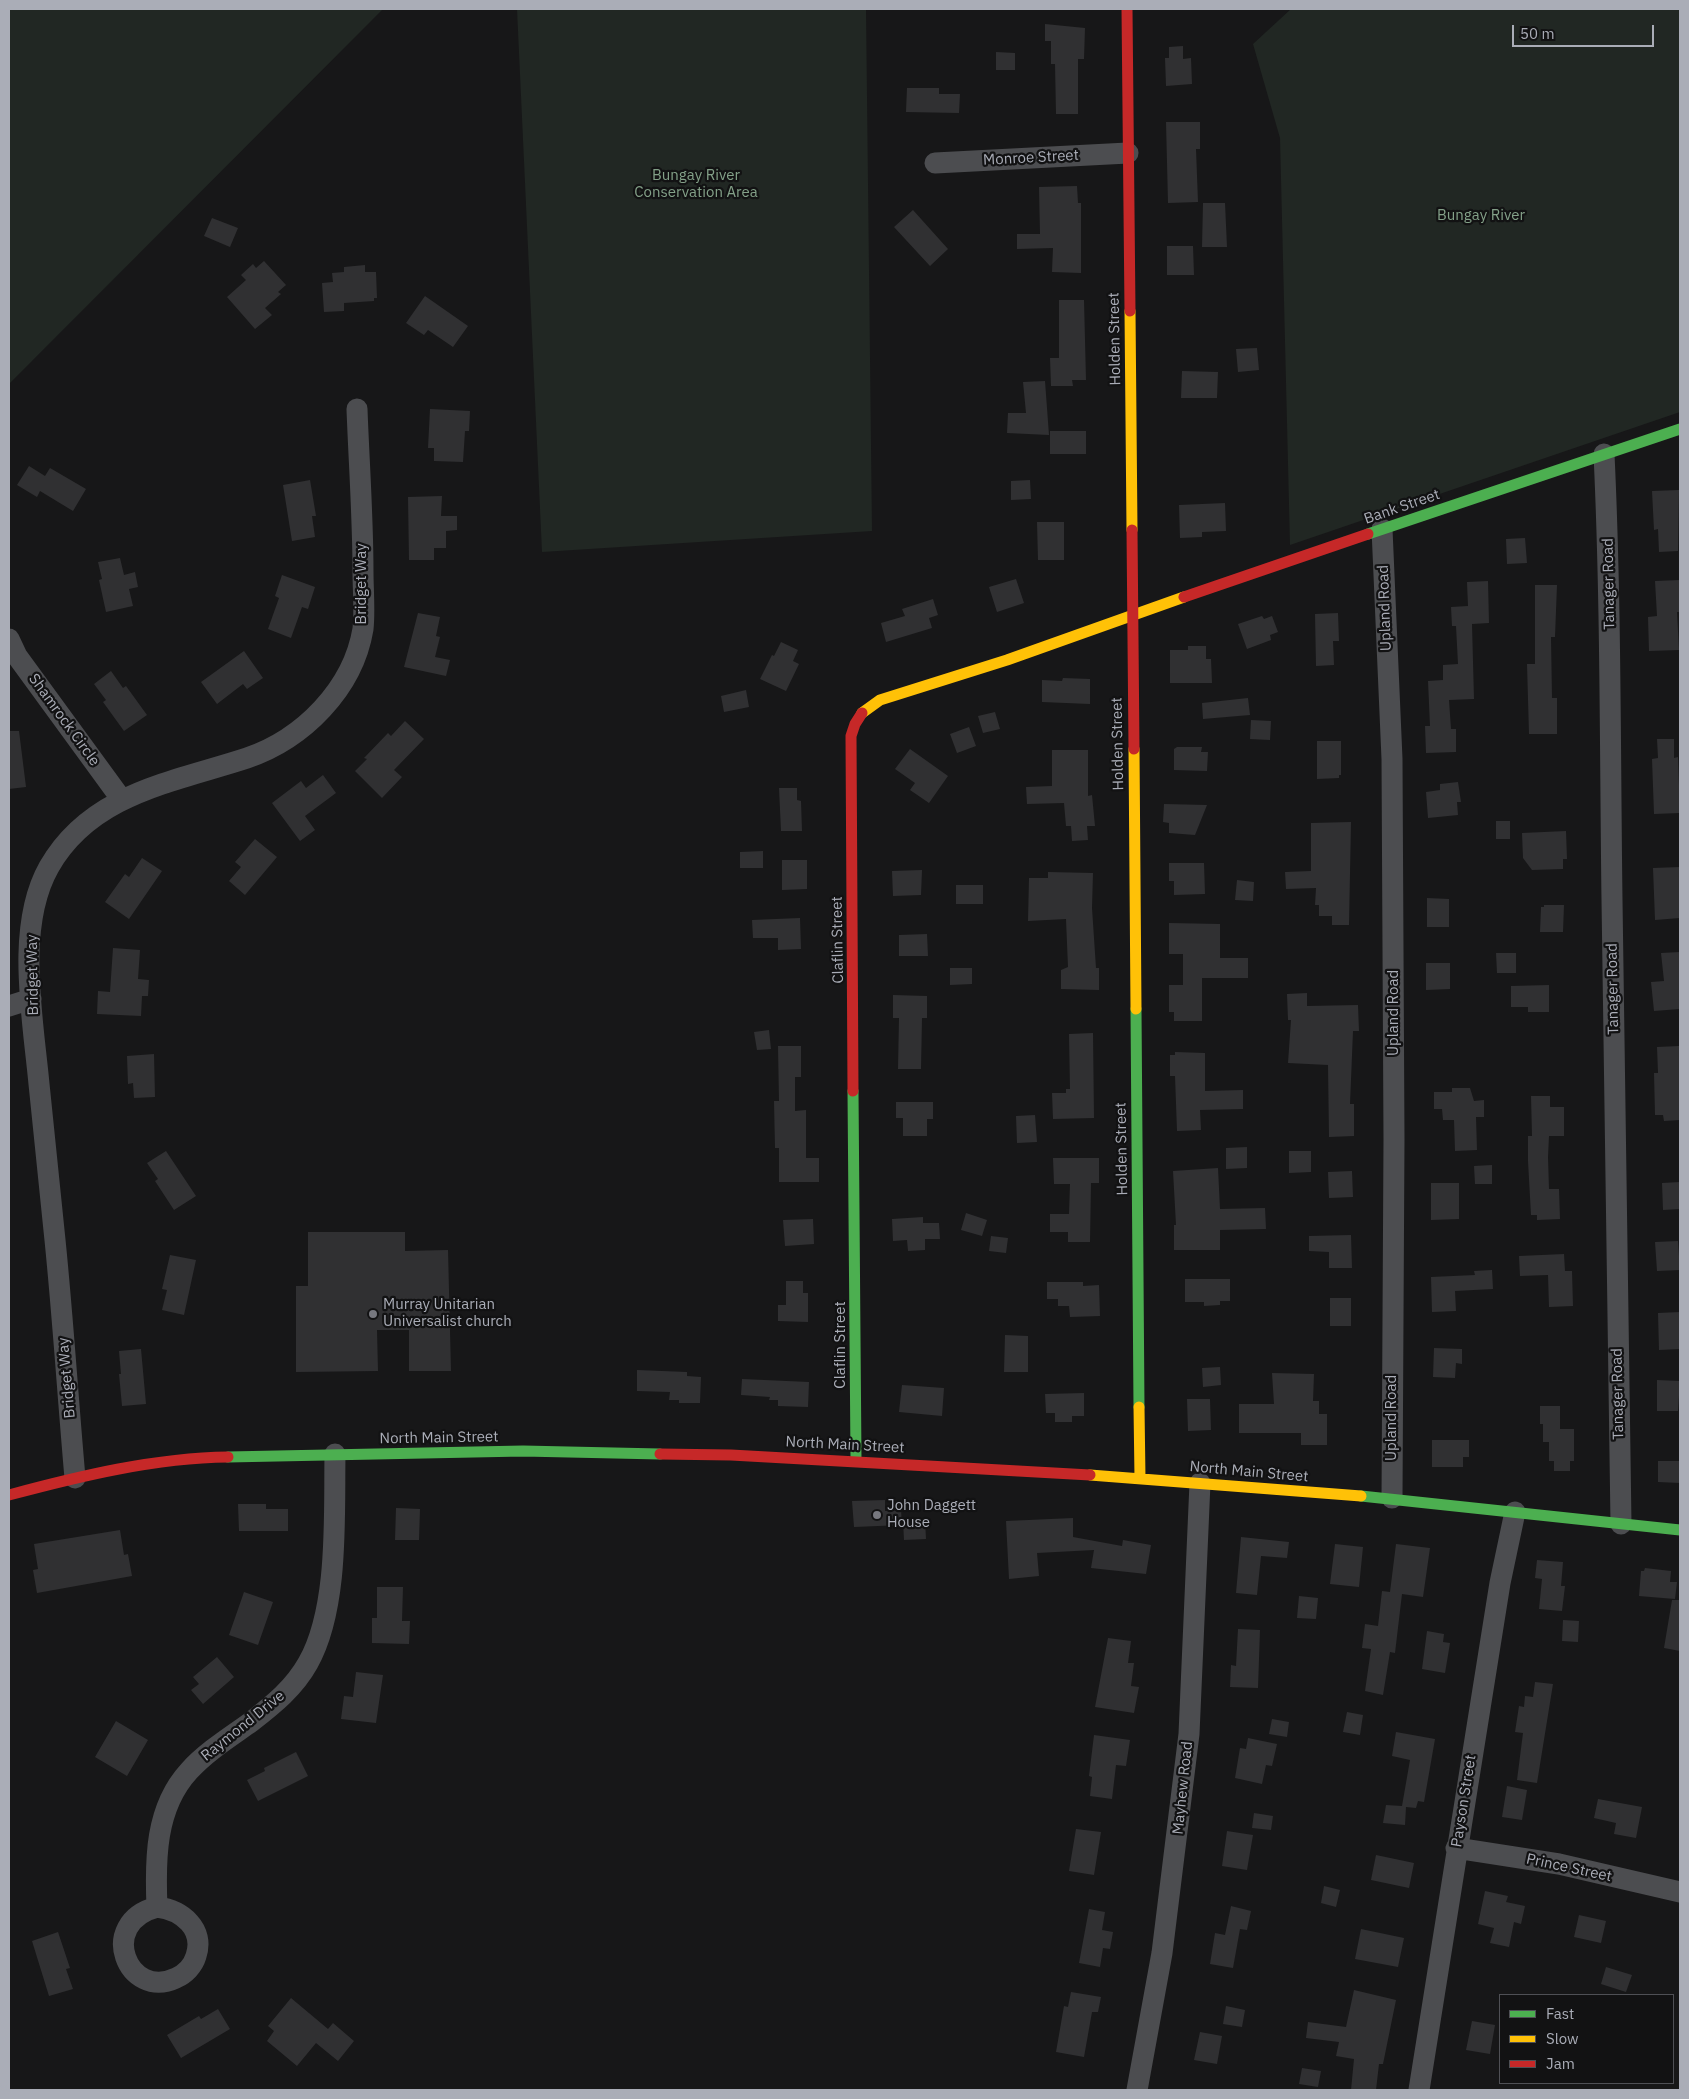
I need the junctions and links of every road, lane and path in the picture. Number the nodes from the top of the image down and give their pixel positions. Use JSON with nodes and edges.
{"nodes":[{"id":1,"x":1126,"y":9,"type":"edge"},
{"id":2,"x":1128,"y":153,"type":"junction"},
{"id":3,"x":935,"y":163,"type":"dead end"},
{"id":4,"x":357,"y":409,"type":"dead end"},
{"id":5,"x":1680,"y":429,"type":"edge"},
{"id":6,"x":1604,"y":454,"type":"junction"},
{"id":7,"x":1382,"y":529,"type":"junction"},
{"id":8,"x":1132,"y":614,"type":"junction"},
{"id":9,"x":9,"y":639,"type":"edge"},
{"id":10,"x":122,"y":800,"type":"junction"},
{"id":11,"x":31,"y":999,"type":"junction"},
{"id":12,"x":9,"y":1006,"type":"edge"},
{"id":13,"x":335,"y":1454,"type":"junction"},
{"id":14,"x":856,"y":1459,"type":"junction"},
{"id":15,"x":75,"y":1478,"type":"junction"},
{"id":16,"x":1140,"y":1478,"type":"junction"},
{"id":17,"x":1200,"y":1483,"type":"junction"},
{"id":18,"x":9,"y":1495,"type":"edge"},
{"id":19,"x":1392,"y":1498,"type":"junction"},
{"id":20,"x":1515,"y":1512,"type":"junction"},
{"id":21,"x":1621,"y":1524,"type":"junction"},
{"id":22,"x":1680,"y":1530,"type":"edge"},
{"id":23,"x":1456,"y":1848,"type":"junction"},
{"id":24,"x":1680,"y":1892,"type":"edge"},
{"id":25,"x":157,"y":1907,"type":"dead end"},
{"id":26,"x":1137,"y":2090,"type":"edge"},
{"id":27,"x":1419,"y":2090,"type":"edge"}],
"edges":[{"from":1,"to":2,"type":"main road","name":"Holden Street"},
{"from":2,"to":3,"type":"street","name":"Monroe Street"},
{"from":2,"to":8,"type":"main road","name":"Holden Street"},
{"from":4,"to":10,"type":"street","name":"Bridget Way"},
{"from":5,"to":6,"type":"main road","name":"Bank Street"},
{"from":6,"to":7,"type":"main road","name":"Bank Street"},
{"from":6,"to":21,"type":"street","name":"Tanager Road"},
{"from":7,"to":8,"type":"main road","name":"Bank Street"},
{"from":7,"to":19,"type":"street","name":"Upland Road"},
{"from":8,"to":14,"type":"main road","name":"Claflin Street"},
{"from":8,"to":16,"type":"main road","name":"Holden Street"},
{"from":9,"to":10,"type":"street","name":"Shamrock Circle"},
{"from":10,"to":11,"type":"street","name":"Bridget Way"},
{"from":11,"to":12,"type":"street"},
{"from":11,"to":15,"type":"street","name":"Bridget Way"},
{"from":13,"to":14,"type":"main road","name":"North Main Street"},
{"from":13,"to":15,"type":"main road","name":"North Main Street"},
{"from":13,"to":25,"type":"street","name":"Raymond Drive"},
{"from":14,"to":16,"type":"main road","name":"North Main Street"},
{"from":15,"to":18,"type":"main road","name":"North Main Street"},
{"from":16,"to":17,"type":"main road","name":"North Main Street"},
{"from":17,"to":19,"type":"main road","name":"North Main Street"},
{"from":17,"to":26,"type":"street","name":"Mayhew Road"},
{"from":19,"to":20,"type":"main road","name":"North Main Street"},
{"from":20,"to":21,"type":"main road","name":"North Main Street"},
{"from":20,"to":23,"type":"street","name":"Payson Street"},
{"from":21,"to":22,"type":"main road","name":"North Main Street"},
{"from":23,"to":24,"type":"street","name":"Prince Street"},
{"from":23,"to":27,"type":"street","name":"Payson Street"}]}
